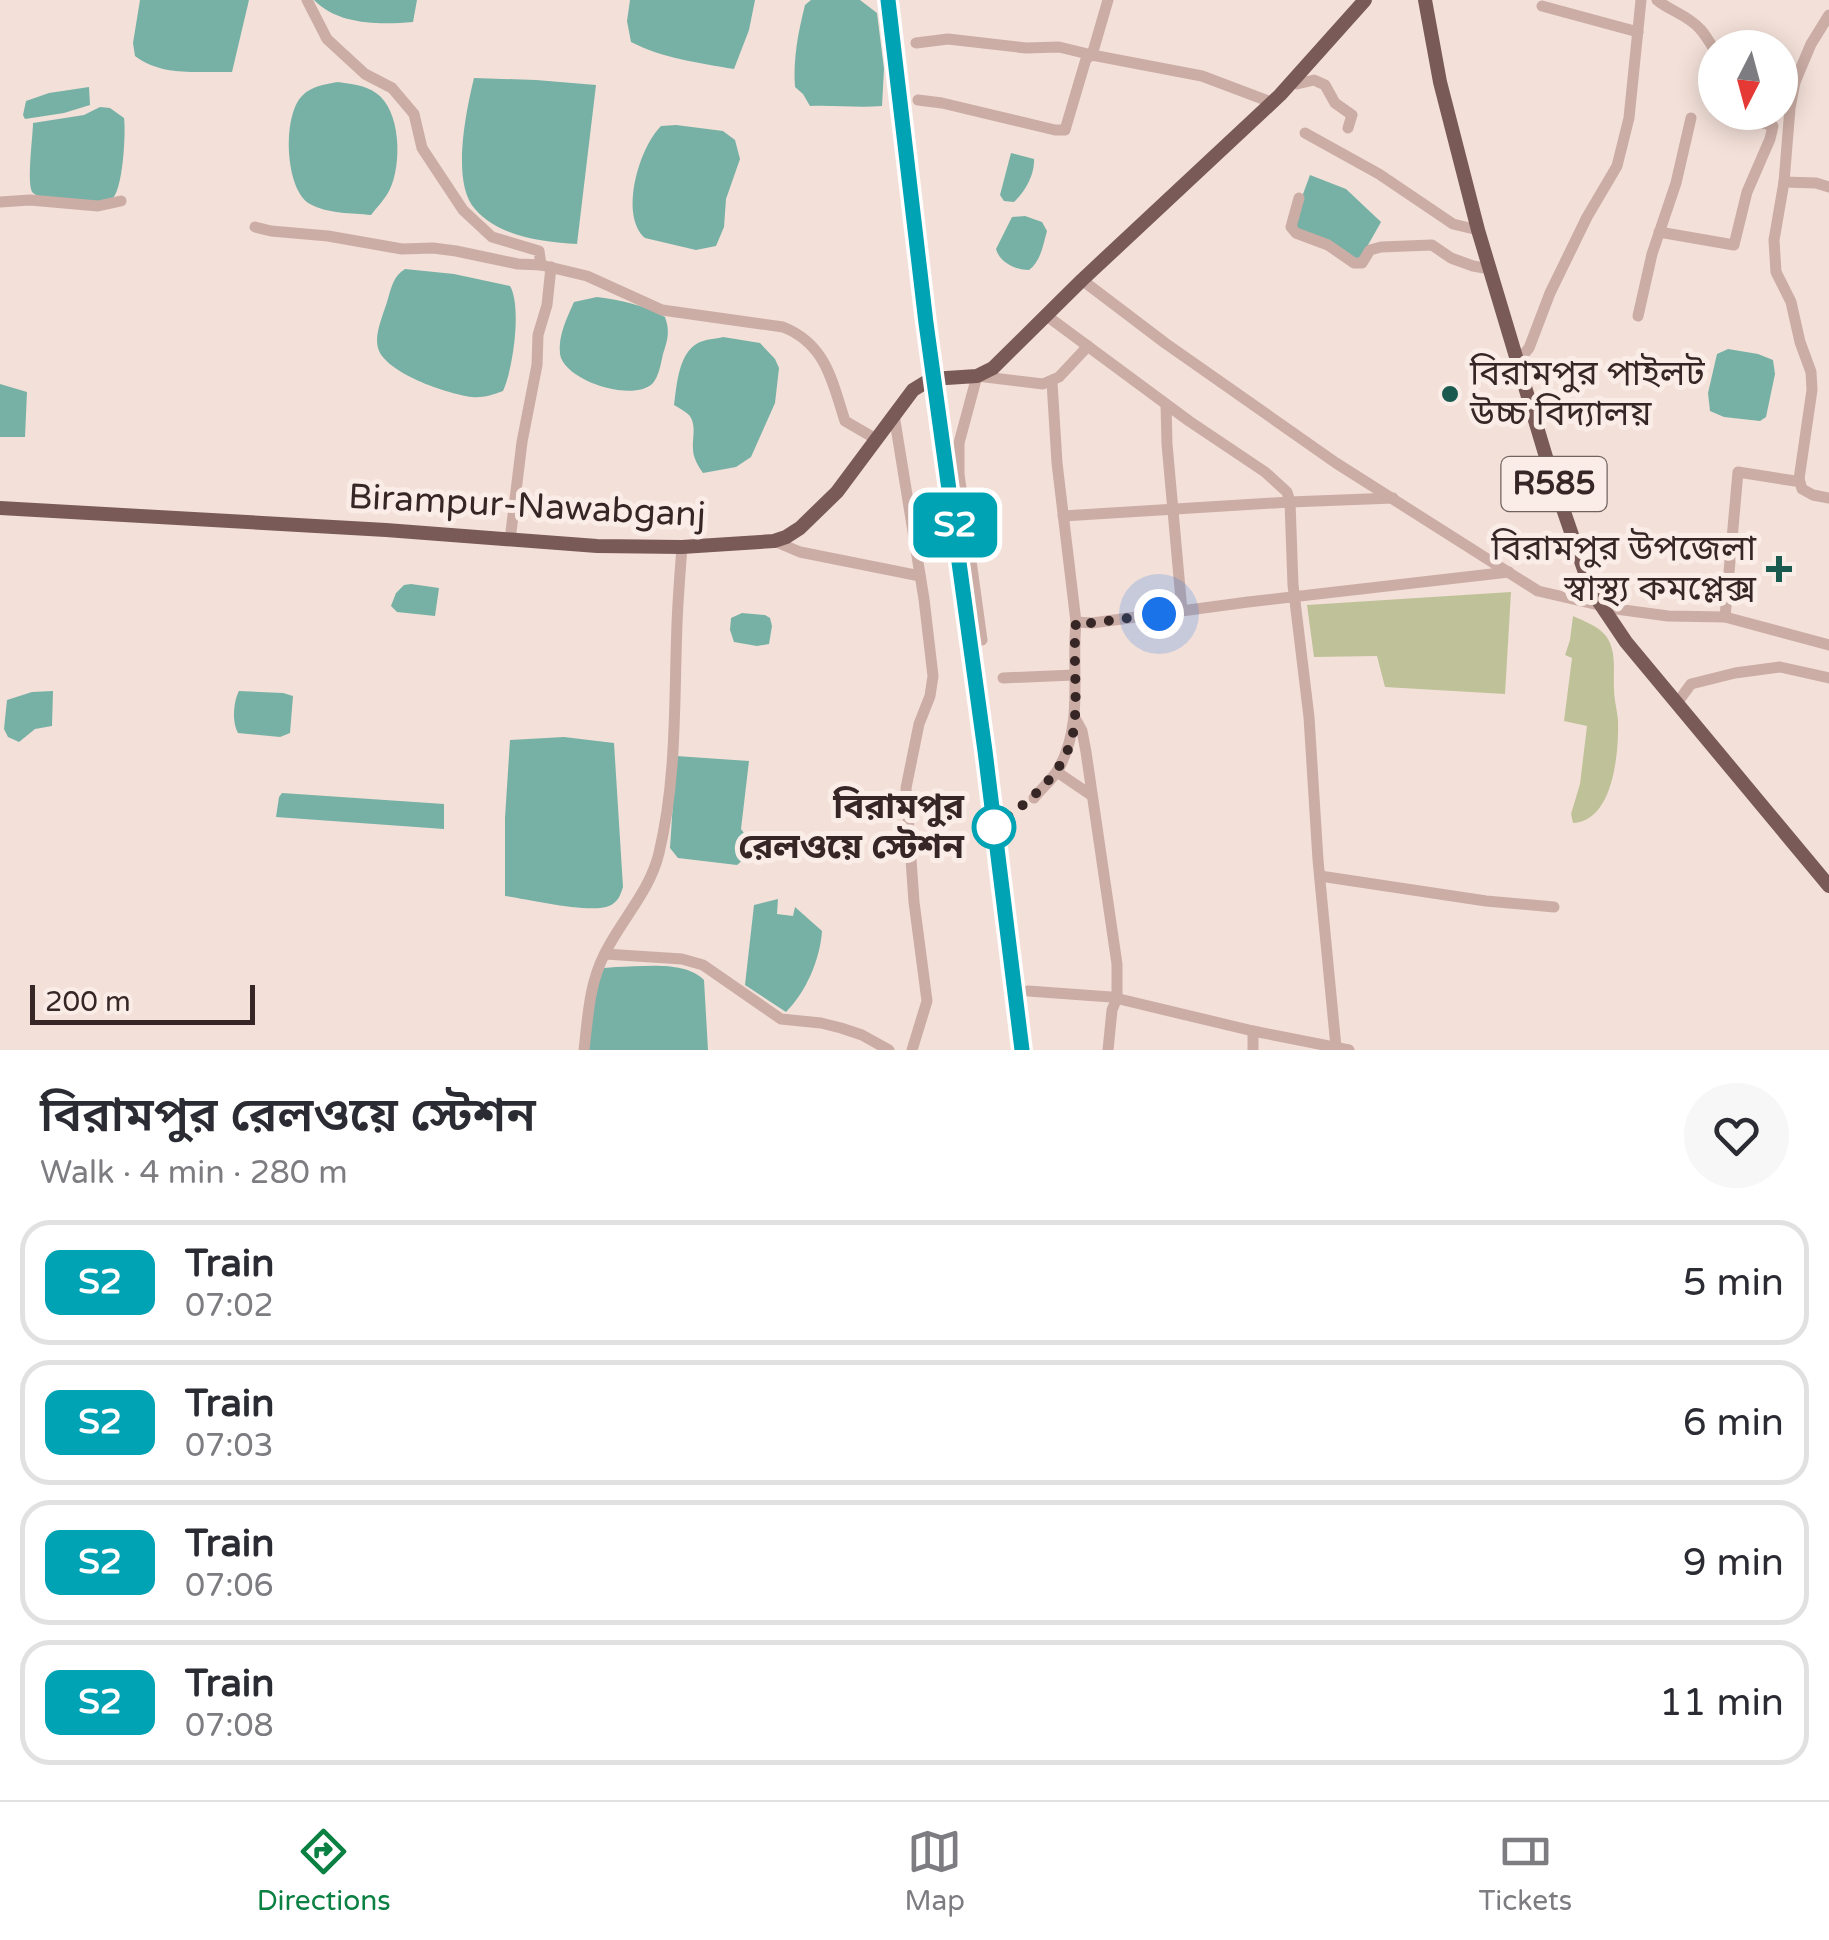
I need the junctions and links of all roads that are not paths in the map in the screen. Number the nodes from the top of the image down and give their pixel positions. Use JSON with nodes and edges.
{"nodes":[{"id":1,"x":307,"y":0,"type":"edge"},
{"id":2,"x":1108,"y":0,"type":"edge"},
{"id":3,"x":1366,"y":0,"type":"edge"},
{"id":4,"x":1426,"y":0,"type":"edge"},
{"id":5,"x":1641,"y":0,"type":"edge"},
{"id":6,"x":1656,"y":0,"type":"edge"},
{"id":7,"x":1542,"y":6,"type":"dead end"},
{"id":8,"x":1829,"y":15,"type":"edge"},
{"id":9,"x":1701,"y":30,"type":"edge"},
{"id":10,"x":1638,"y":32,"type":"junction"},
{"id":11,"x":916,"y":43,"type":"dead end"},
{"id":12,"x":1092,"y":55,"type":"junction"},
{"id":13,"x":1798,"y":75,"type":"edge"},
{"id":14,"x":1290,"y":82,"type":"junction"},
{"id":15,"x":918,"y":100,"type":"dead end"},
{"id":16,"x":1271,"y":102,"type":"junction"},
{"id":17,"x":1691,"y":118,"type":"dead end"},
{"id":18,"x":1348,"y":128,"type":"dead end"},
{"id":19,"x":1771,"y":130,"type":"edge"},
{"id":20,"x":1790,"y":130,"type":"edge"},
{"id":21,"x":1304,"y":133,"type":"dead end"},
{"id":22,"x":1784,"y":182,"type":"junction"},
{"id":23,"x":1829,"y":187,"type":"edge"},
{"id":24,"x":1299,"y":198,"type":"dead end"},
{"id":25,"x":121,"y":201,"type":"dead end"},
{"id":26,"x":0,"y":202,"type":"edge"},
{"id":27,"x":255,"y":227,"type":"dead end"},
{"id":28,"x":1478,"y":230,"type":"junction"},
{"id":29,"x":1659,"y":232,"type":"junction"},
{"id":30,"x":546,"y":266,"type":"junction"},
{"id":31,"x":1490,"y":269,"type":"junction"},
{"id":32,"x":1082,"y":280,"type":"junction"},
{"id":33,"x":1047,"y":316,"type":"junction"},
{"id":34,"x":1638,"y":316,"type":"dead end"},
{"id":35,"x":1088,"y":346,"type":"junction"},
{"id":36,"x":1518,"y":360,"type":"junction"},
{"id":37,"x":976,"y":376,"type":"junction"},
{"id":38,"x":1052,"y":382,"type":"junction"},
{"id":39,"x":1166,"y":404,"type":"junction"},
{"id":40,"x":894,"y":415,"type":"junction"},
{"id":41,"x":876,"y":439,"type":"junction"},
{"id":42,"x":1799,"y":479,"type":"junction"},
{"id":43,"x":1394,"y":498,"type":"junction"},
{"id":44,"x":1829,"y":498,"type":"edge"},
{"id":45,"x":1290,"y":502,"type":"junction"},
{"id":46,"x":0,"y":508,"type":"edge"},
{"id":47,"x":1174,"y":510,"type":"junction"},
{"id":48,"x":1063,"y":516,"type":"junction"},
{"id":49,"x":510,"y":540,"type":"junction"},
{"id":50,"x":774,"y":540,"type":"junction"},
{"id":51,"x":682,"y":548,"type":"junction"},
{"id":52,"x":1509,"y":572,"type":"junction"},
{"id":53,"x":920,"y":576,"type":"junction"},
{"id":54,"x":1294,"y":597,"type":"junction"},
{"id":55,"x":1600,"y":606,"type":"junction"},
{"id":56,"x":1182,"y":611,"type":"junction"},
{"id":57,"x":1725,"y":617,"type":"junction"},
{"id":58,"x":1076,"y":622,"type":"junction"},
{"id":59,"x":982,"y":640,"type":"dead end"},
{"id":60,"x":1829,"y":645,"type":"edge"},
{"id":61,"x":1074,"y":674,"type":"junction"},
{"id":62,"x":1003,"y":678,"type":"dead end"},
{"id":63,"x":1829,"y":678,"type":"edge"},
{"id":64,"x":1677,"y":703,"type":"junction"},
{"id":65,"x":1076,"y":720,"type":"junction"},
{"id":66,"x":1057,"y":772,"type":"junction"},
{"id":67,"x":1091,"y":794,"type":"junction"},
{"id":68,"x":1034,"y":798,"type":"dead end"},
{"id":69,"x":1320,"y":876,"type":"junction"},
{"id":70,"x":1829,"y":886,"type":"edge"},
{"id":71,"x":1554,"y":907,"type":"dead end"},
{"id":72,"x":604,"y":954,"type":"junction"},
{"id":73,"x":1028,"y":990,"type":"dead end"},
{"id":74,"x":1117,"y":998,"type":"junction"},
{"id":75,"x":1252,"y":1031,"type":"junction"},
{"id":76,"x":1343,"y":1048,"type":"edge"},
{"id":77,"x":584,"y":1050,"type":"edge"},
{"id":78,"x":889,"y":1050,"type":"edge"},
{"id":79,"x":912,"y":1050,"type":"edge"},
{"id":80,"x":1108,"y":1050,"type":"edge"},
{"id":81,"x":1253,"y":1050,"type":"edge"}],
"edges":[{"from":1,"to":30,"type":"street"},
{"from":2,"to":12,"type":"street"},
{"from":3,"to":14,"type":"main road"},
{"from":4,"to":28,"type":"main road","number":"R585"},
{"from":5,"to":10,"type":"street"},
{"from":6,"to":9,"type":"street"},
{"from":7,"to":10,"type":"street"},
{"from":8,"to":13,"type":"street"},
{"from":10,"to":36,"type":"street"},
{"from":11,"to":12,"type":"street"},
{"from":12,"to":15,"type":"street"},
{"from":12,"to":16,"type":"street"},
{"from":14,"to":16,"type":"main road"},
{"from":14,"to":18,"type":"street"},
{"from":16,"to":32,"type":"main road"},
{"from":17,"to":29,"type":"street"},
{"from":19,"to":29,"type":"street"},
{"from":20,"to":22,"type":"street"},
{"from":21,"to":28,"type":"street"},
{"from":22,"to":23,"type":"street"},
{"from":22,"to":42,"type":"street"},
{"from":24,"to":31,"type":"street"},
{"from":25,"to":26,"type":"street"},
{"from":27,"to":30,"type":"street"},
{"from":28,"to":31,"type":"main road","number":"R585"},
{"from":29,"to":34,"type":"street"},
{"from":30,"to":41,"type":"street"},
{"from":30,"to":49,"type":"street"},
{"from":31,"to":36,"type":"main road","number":"R585"},
{"from":32,"to":33,"type":"main road"},
{"from":32,"to":43,"type":"street"},
{"from":33,"to":35,"type":"street"},
{"from":33,"to":37,"type":"main road"},
{"from":35,"to":38,"type":"street"},
{"from":35,"to":39,"type":"street"},
{"from":36,"to":55,"type":"main road","number":"R585"},
{"from":37,"to":38,"type":"street"},
{"from":37,"to":40,"type":"main road","name":"Birampur-Nawabganj"},
{"from":37,"to":59,"type":"street"},
{"from":38,"to":48,"type":"street"},
{"from":39,"to":45,"type":"street"},
{"from":39,"to":47,"type":"street"},
{"from":40,"to":41,"type":"main road","name":"Birampur-Nawabganj"},
{"from":40,"to":53,"type":"street"},
{"from":41,"to":50,"type":"main road","name":"Birampur-Nawabganj"},
{"from":42,"to":44,"type":"street"},
{"from":42,"to":57,"type":"street"},
{"from":43,"to":45,"type":"street"},
{"from":43,"to":52,"type":"street"},
{"from":45,"to":47,"type":"street"},
{"from":45,"to":54,"type":"street"},
{"from":46,"to":49,"type":"main road","name":"Birampur-Nawabganj"},
{"from":47,"to":48,"type":"street"},
{"from":47,"to":56,"type":"street"},
{"from":48,"to":58,"type":"street"},
{"from":49,"to":51,"type":"main road","name":"Birampur-Nawabganj"},
{"from":50,"to":51,"type":"main road","name":"Birampur-Nawabganj"},
{"from":50,"to":53,"type":"street"},
{"from":51,"to":72,"type":"street"},
{"from":52,"to":54,"type":"street"},
{"from":52,"to":55,"type":"street"},
{"from":53,"to":79,"type":"street"},
{"from":54,"to":56,"type":"street"},
{"from":54,"to":69,"type":"street"},
{"from":55,"to":57,"type":"street"},
{"from":55,"to":64,"type":"main road","number":"R585"},
{"from":56,"to":58,"type":"street"},
{"from":57,"to":60,"type":"street"},
{"from":58,"to":61,"type":"street"},
{"from":61,"to":62,"type":"street"},
{"from":61,"to":65,"type":"street"},
{"from":63,"to":64,"type":"street"},
{"from":64,"to":70,"type":"main road","number":"R585"},
{"from":65,"to":66,"type":"street"},
{"from":65,"to":67,"type":"street"},
{"from":66,"to":67,"type":"street"},
{"from":66,"to":68,"type":"street"},
{"from":67,"to":74,"type":"street"},
{"from":69,"to":71,"type":"street"},
{"from":69,"to":76,"type":"street"},
{"from":72,"to":77,"type":"street"},
{"from":72,"to":78,"type":"street"},
{"from":73,"to":74,"type":"street"},
{"from":74,"to":75,"type":"street"},
{"from":74,"to":80,"type":"street"},
{"from":75,"to":76,"type":"street"},
{"from":75,"to":81,"type":"street"}]}
